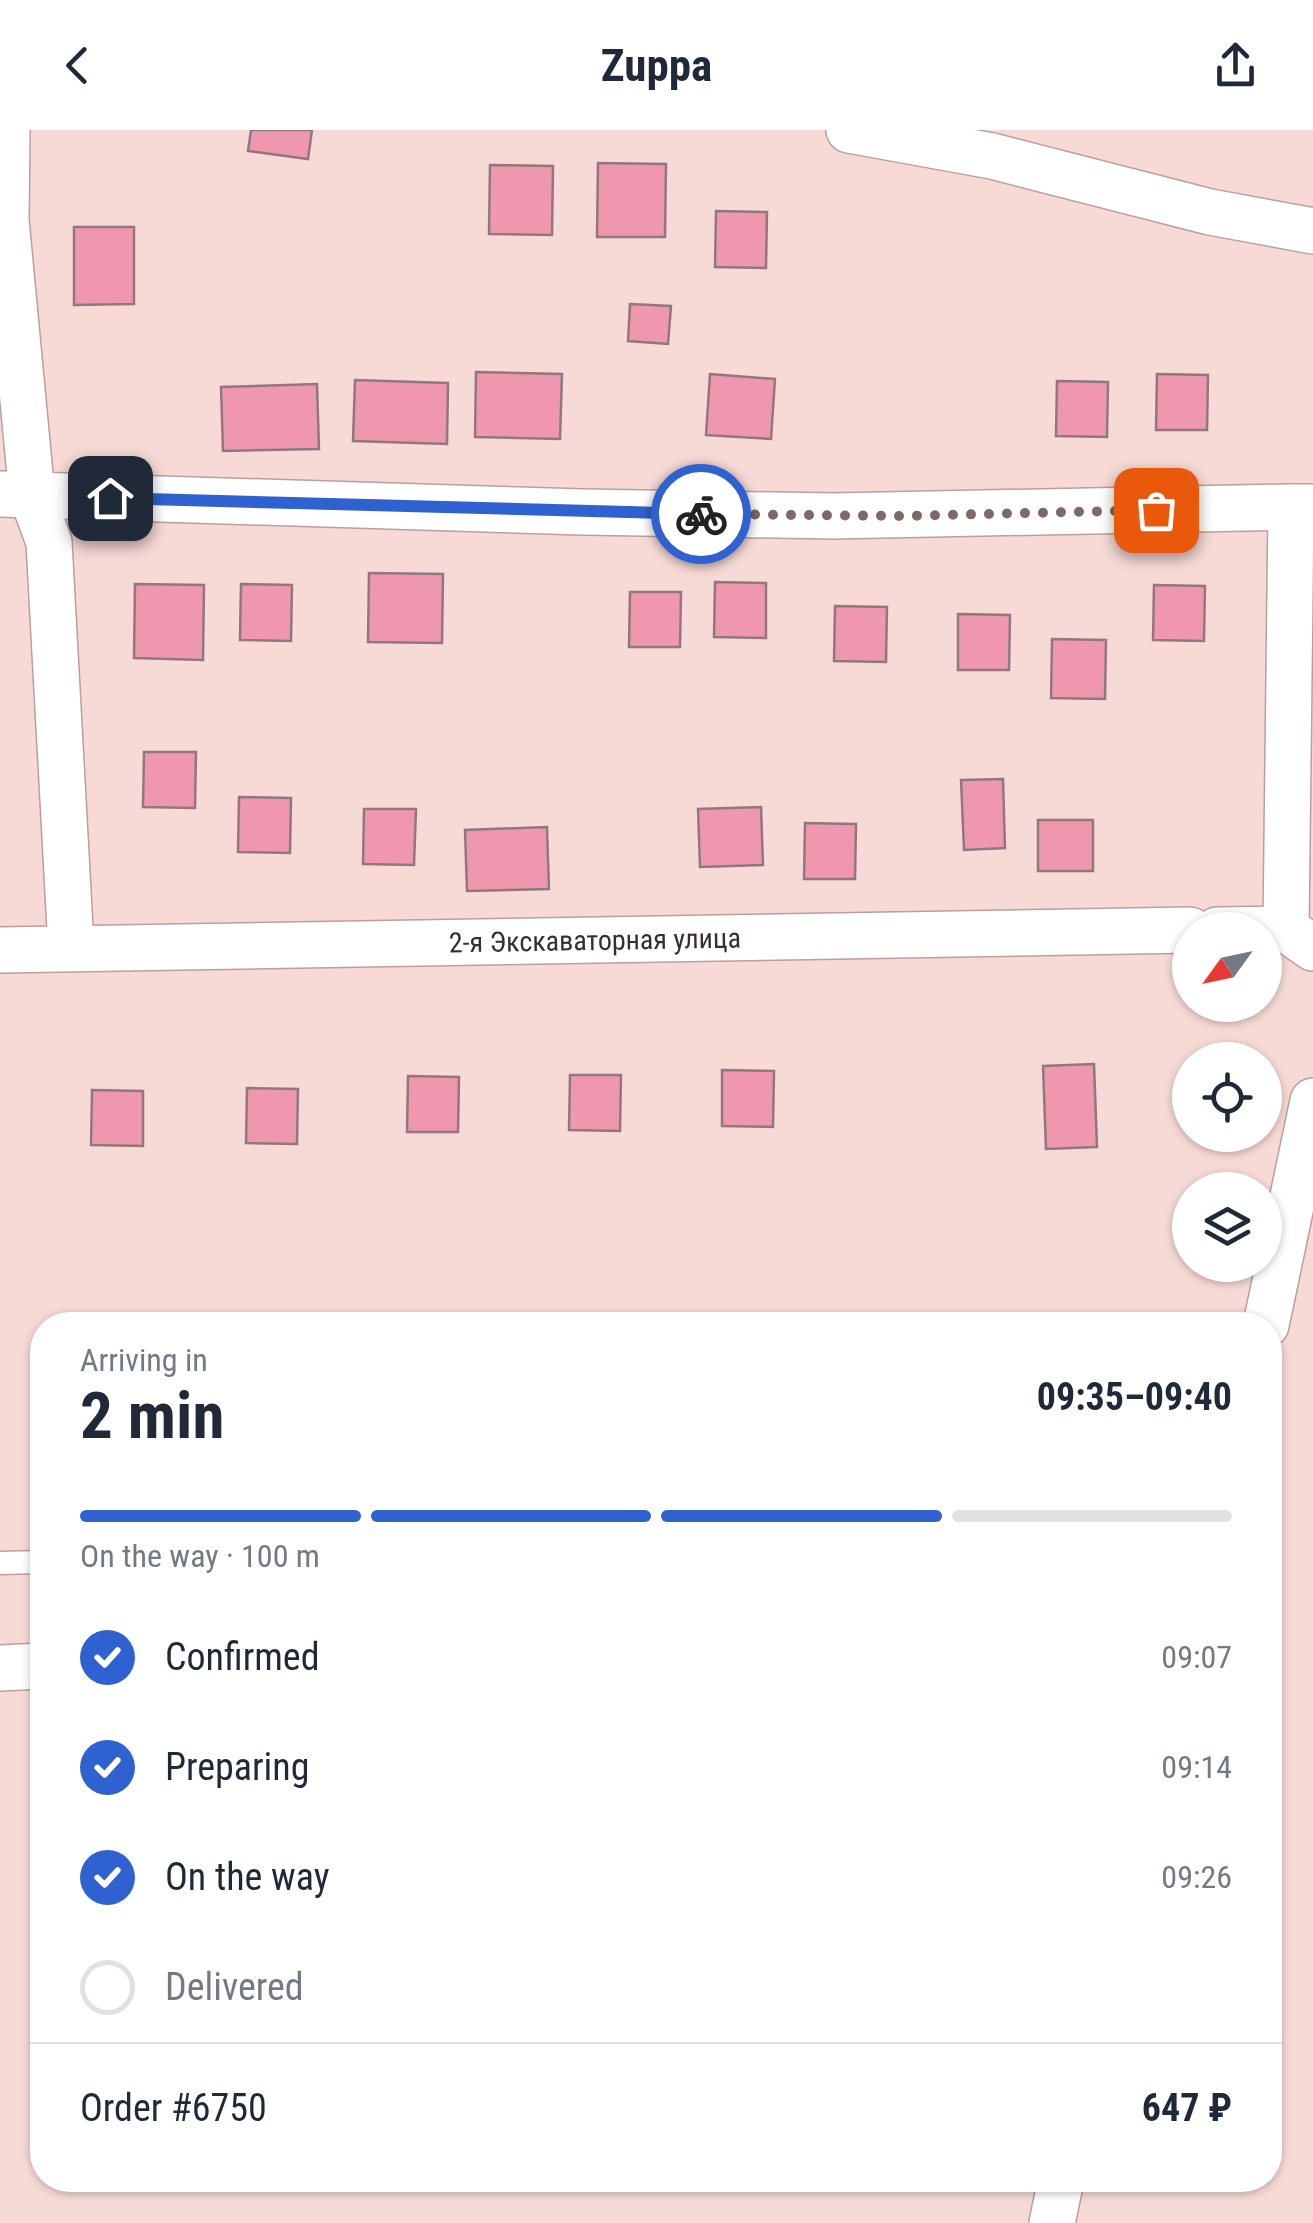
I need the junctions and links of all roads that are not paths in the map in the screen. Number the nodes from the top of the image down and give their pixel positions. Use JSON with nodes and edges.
{"nodes":[{"id":1,"x":7,"y":130,"type":"edge"},
{"id":2,"x":850,"y":130,"type":"edge"},
{"id":3,"x":1313,"y":231,"type":"edge"},
{"id":4,"x":16,"y":495,"type":"edge"},
{"id":5,"x":1302,"y":507,"type":"edge"},
{"id":6,"x":1172,"y":930,"type":"edge"},
{"id":7,"x":1299,"y":939,"type":"edge"},
{"id":8,"x":70,"y":947,"type":"junction"},
{"id":9,"x":0,"y":950,"type":"edge"},
{"id":10,"x":1313,"y":1102,"type":"edge"},
{"id":11,"x":1269,"y":1312,"type":"edge"},
{"id":12,"x":30,"y":1562,"type":"edge"},
{"id":13,"x":0,"y":1563,"type":"edge"},
{"id":14,"x":30,"y":1667,"type":"edge"},
{"id":15,"x":0,"y":1668,"type":"edge"},
{"id":16,"x":1058,"y":2192,"type":"edge"},
{"id":17,"x":1052,"y":2223,"type":"edge"}],
"edges":[{"from":1,"to":4,"type":"street"},
{"from":2,"to":3,"type":"street"},
{"from":4,"to":5,"type":"street"},
{"from":4,"to":8,"type":"street"},
{"from":5,"to":7,"type":"street"},
{"from":6,"to":8,"type":"street","name":"2-я Экскаваторная улица"},
{"from":8,"to":9,"type":"street","name":"2-я Экскаваторная улица"},
{"from":10,"to":11,"type":"street"},
{"from":12,"to":13,"type":"lane"},
{"from":14,"to":15,"type":"street"},
{"from":16,"to":17,"type":"street"}]}
